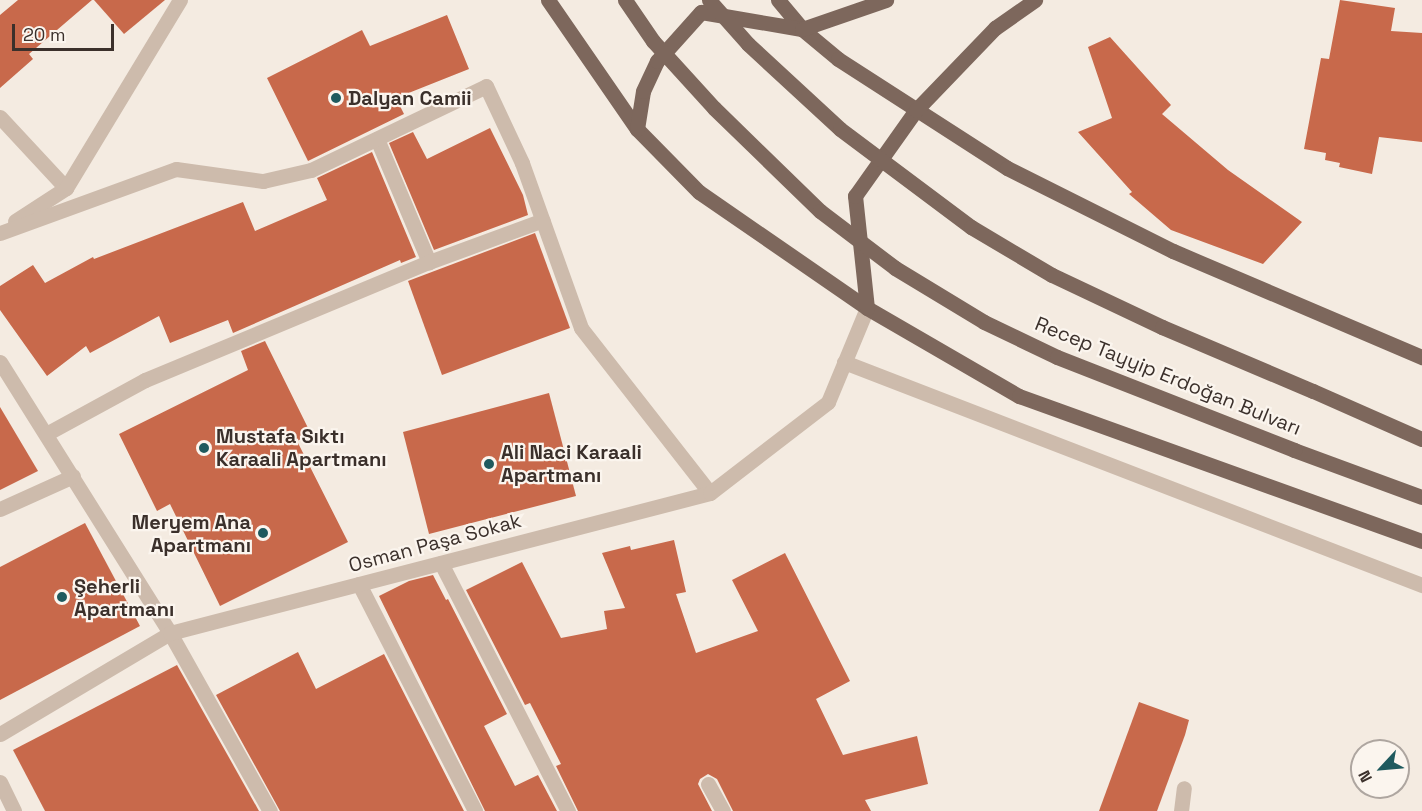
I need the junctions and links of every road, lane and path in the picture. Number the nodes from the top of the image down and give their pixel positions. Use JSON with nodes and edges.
{"nodes":[{"id":1,"x":180,"y":0,"type":"edge"},
{"id":2,"x":548,"y":0,"type":"edge"},
{"id":3,"x":625,"y":0,"type":"edge"},
{"id":4,"x":709,"y":0,"type":"edge"},
{"id":5,"x":778,"y":0,"type":"edge"},
{"id":6,"x":886,"y":0,"type":"edge"},
{"id":7,"x":1035,"y":0,"type":"edge"},
{"id":8,"x":802,"y":29,"type":"junction"},
{"id":9,"x":916,"y":110,"type":"junction"},
{"id":10,"x":0,"y":117,"type":"edge"},
{"id":11,"x":637,"y":129,"type":"junction"},
{"id":12,"x":377,"y":139,"type":"junction"},
{"id":13,"x":66,"y":188,"type":"junction"},
{"id":14,"x":543,"y":220,"type":"junction"},
{"id":15,"x":0,"y":232,"type":"edge"},
{"id":16,"x":429,"y":262,"type":"junction"},
{"id":17,"x":867,"y":308,"type":"junction"},
{"id":18,"x":1422,"y":357,"type":"edge"},
{"id":19,"x":0,"y":362,"type":"edge"},
{"id":20,"x":844,"y":362,"type":"junction"},
{"id":21,"x":46,"y":435,"type":"junction"},
{"id":22,"x":1422,"y":439,"type":"edge"},
{"id":23,"x":73,"y":476,"type":"junction"},
{"id":24,"x":710,"y":493,"type":"junction"},
{"id":25,"x":1422,"y":497,"type":"edge"},
{"id":26,"x":0,"y":509,"type":"edge"},
{"id":27,"x":1422,"y":541,"type":"edge"},
{"id":28,"x":441,"y":563,"type":"junction"},
{"id":29,"x":359,"y":584,"type":"junction"},
{"id":30,"x":1422,"y":585,"type":"edge"},
{"id":31,"x":170,"y":633,"type":"junction"},
{"id":32,"x":0,"y":734,"type":"edge"},
{"id":33,"x":0,"y":782,"type":"edge"},
{"id":34,"x":708,"y":784,"type":"dead end"},
{"id":35,"x":1184,"y":788,"type":"dead end"},
{"id":36,"x":15,"y":811,"type":"edge"},
{"id":37,"x":270,"y":811,"type":"edge"},
{"id":38,"x":475,"y":811,"type":"edge"},
{"id":39,"x":568,"y":811,"type":"edge"},
{"id":40,"x":723,"y":811,"type":"edge"},
{"id":41,"x":1181,"y":811,"type":"edge"}],
"edges":[{"from":1,"to":13,"type":"street"},
{"from":2,"to":11,"type":"main road"},
{"from":3,"to":25,"type":"main road","name":"Recep Tayyip Erdoğan Bulvarı","bridge":true},
{"from":4,"to":22,"type":"main road","name":"Recep Tayyip Erdoğan Bulvarı","bridge":true},
{"from":5,"to":8,"type":"main road"},
{"from":6,"to":8,"type":"main road"},
{"from":7,"to":9,"type":"main road"},
{"from":8,"to":9,"type":"main road"},
{"from":8,"to":11,"type":"main road"},
{"from":9,"to":17,"type":"main road"},
{"from":9,"to":18,"type":"main road"},
{"from":10,"to":13,"type":"street"},
{"from":11,"to":17,"type":"main road"},
{"from":12,"to":14,"type":"street"},
{"from":12,"to":15,"type":"street"},
{"from":12,"to":16,"type":"street"},
{"from":13,"to":15,"type":"street"},
{"from":14,"to":16,"type":"street"},
{"from":14,"to":24,"type":"street"},
{"from":16,"to":21,"type":"street"},
{"from":17,"to":20,"type":"street"},
{"from":17,"to":27,"type":"main road"},
{"from":19,"to":21,"type":"street"},
{"from":20,"to":24,"type":"street"},
{"from":20,"to":30,"type":"street"},
{"from":21,"to":23,"type":"street"},
{"from":23,"to":26,"type":"street"},
{"from":23,"to":31,"type":"street"},
{"from":24,"to":28,"type":"street","name":"Osman Paşa Sokak"},
{"from":28,"to":29,"type":"street","name":"Osman Paşa Sokak"},
{"from":28,"to":39,"type":"street"},
{"from":29,"to":31,"type":"street","name":"Osman Paşa Sokak"},
{"from":29,"to":38,"type":"street"},
{"from":31,"to":32,"type":"street","name":"Osman Paşa Sokak"},
{"from":31,"to":37,"type":"street"},
{"from":33,"to":36,"type":"street"},
{"from":34,"to":40,"type":"street"},
{"from":35,"to":41,"type":"street"}]}
